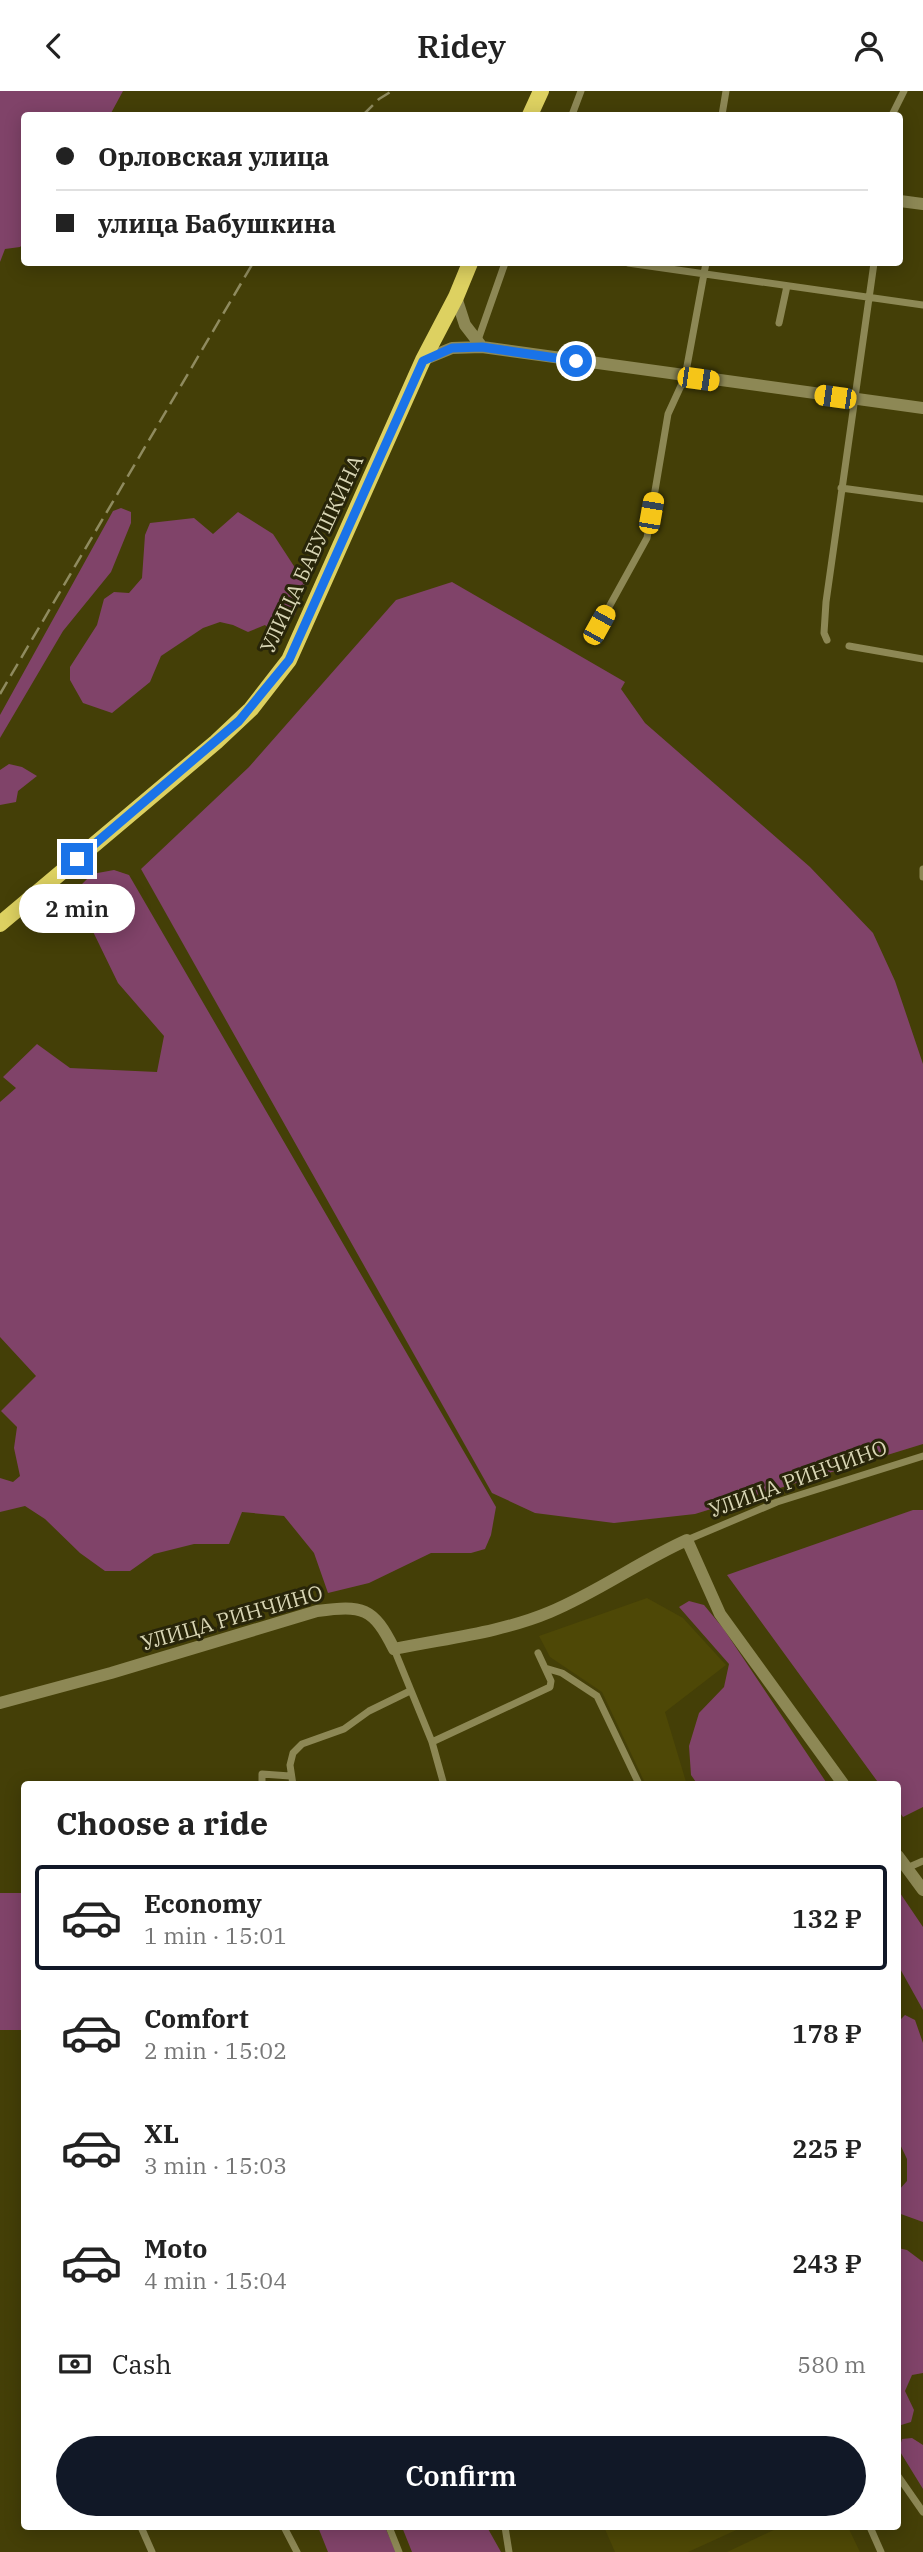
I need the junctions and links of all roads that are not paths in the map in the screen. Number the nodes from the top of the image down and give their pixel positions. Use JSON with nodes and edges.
{"nodes":[{"id":1,"x":581,"y":91,"type":"edge"},
{"id":2,"x":726,"y":91,"type":"edge"},
{"id":3,"x":904,"y":91,"type":"edge"},
{"id":4,"x":573,"y":112,"type":"edge"},
{"id":5,"x":722,"y":112,"type":"edge"},
{"id":6,"x":894,"y":112,"type":"edge"},
{"id":7,"x":903,"y":201,"type":"edge"},
{"id":8,"x":923,"y":204,"type":"edge"},
{"id":9,"x":469,"y":266,"type":"edge"},
{"id":10,"x":504,"y":266,"type":"edge"},
{"id":11,"x":651,"y":266,"type":"edge"},
{"id":12,"x":706,"y":266,"type":"edge"},
{"id":13,"x":874,"y":266,"type":"edge"},
{"id":14,"x":705,"y":273,"type":"junction"},
{"id":15,"x":787,"y":286,"type":"junction"},
{"id":16,"x":456,"y":297,"type":"junction"},
{"id":17,"x":869,"y":298,"type":"junction"},
{"id":18,"x":923,"y":305,"type":"edge"},
{"id":19,"x":779,"y":323,"type":"dead end"},
{"id":20,"x":480,"y":342,"type":"junction"},
{"id":21,"x":423,"y":361,"type":"junction"},
{"id":22,"x":685,"y":377,"type":"junction"},
{"id":23,"x":854,"y":400,"type":"junction"},
{"id":24,"x":923,"y":408,"type":"edge"},
{"id":25,"x":841,"y":488,"type":"junction"},
{"id":26,"x":923,"y":499,"type":"edge"},
{"id":27,"x":599,"y":625,"type":"dead end"},
{"id":28,"x":827,"y":640,"type":"dead end"},
{"id":29,"x":849,"y":646,"type":"dead end"},
{"id":30,"x":923,"y":659,"type":"edge"},
{"id":31,"x":923,"y":869,"type":"edge"},
{"id":32,"x":923,"y":877,"type":"edge"},
{"id":33,"x":0,"y":924,"type":"edge"},
{"id":34,"x":923,"y":1456,"type":"edge"},
{"id":35,"x":687,"y":1540,"type":"junction"},
{"id":36,"x":394,"y":1650,"type":"junction"},
{"id":37,"x":538,"y":1653,"type":"dead end"},
{"id":38,"x":545,"y":1668,"type":"junction"},
{"id":39,"x":410,"y":1691,"type":"junction"},
{"id":40,"x":0,"y":1703,"type":"edge"},
{"id":41,"x":432,"y":1742,"type":"junction"},
{"id":42,"x":290,"y":1776,"type":"junction"},
{"id":43,"x":262,"y":1781,"type":"edge"},
{"id":44,"x":292,"y":1781,"type":"edge"},
{"id":45,"x":443,"y":1781,"type":"edge"},
{"id":46,"x":638,"y":1781,"type":"edge"},
{"id":47,"x":841,"y":1781,"type":"edge"},
{"id":48,"x":901,"y":1860,"type":"edge"},
{"id":49,"x":923,"y":1861,"type":"edge"},
{"id":50,"x":907,"y":1868,"type":"junction"},
{"id":51,"x":923,"y":1889,"type":"edge"},
{"id":52,"x":901,"y":2480,"type":"edge"},
{"id":53,"x":923,"y":2512,"type":"edge"},
{"id":54,"x":142,"y":2530,"type":"edge"},
{"id":55,"x":286,"y":2530,"type":"edge"},
{"id":56,"x":390,"y":2530,"type":"edge"},
{"id":57,"x":505,"y":2530,"type":"edge"},
{"id":58,"x":871,"y":2530,"type":"edge"},
{"id":59,"x":152,"y":2552,"type":"edge"},
{"id":60,"x":297,"y":2552,"type":"edge"},
{"id":61,"x":399,"y":2552,"type":"edge"},
{"id":62,"x":509,"y":2552,"type":"edge"},
{"id":63,"x":881,"y":2552,"type":"edge"}],
"edges":[{"from":1,"to":4,"type":"street"},
{"from":2,"to":5,"type":"street"},
{"from":3,"to":6,"type":"street"},
{"from":7,"to":8,"type":"street"},
{"from":9,"to":16,"type":"main road","name":"УЛИЦА БАБУШКИНА"},
{"from":10,"to":20,"type":"street"},
{"from":11,"to":14,"type":"street"},
{"from":12,"to":14,"type":"street"},
{"from":13,"to":17,"type":"street"},
{"from":14,"to":15,"type":"street"},
{"from":14,"to":22,"type":"street"},
{"from":15,"to":17,"type":"street"},
{"from":15,"to":19,"type":"street"},
{"from":16,"to":20,"type":"street"},
{"from":16,"to":21,"type":"main road","name":"УЛИЦА БАБУШКИНА"},
{"from":17,"to":18,"type":"street"},
{"from":17,"to":23,"type":"street"},
{"from":20,"to":21,"type":"street"},
{"from":20,"to":22,"type":"street"},
{"from":21,"to":33,"type":"main road","name":"УЛИЦА БАБУШКИНА"},
{"from":22,"to":23,"type":"street"},
{"from":22,"to":27,"type":"street"},
{"from":23,"to":24,"type":"street"},
{"from":23,"to":25,"type":"street"},
{"from":25,"to":26,"type":"street"},
{"from":25,"to":28,"type":"street"},
{"from":29,"to":30,"type":"street"},
{"from":31,"to":32,"type":"street"},
{"from":34,"to":35,"type":"street","name":"УЛИЦА РИНЧИНО"},
{"from":35,"to":36,"type":"street","name":"УЛИЦА РИНЧИНО"},
{"from":35,"to":47,"type":"street"},
{"from":36,"to":39,"type":"street"},
{"from":36,"to":40,"type":"street","name":"УЛИЦА РИНЧИНО"},
{"from":37,"to":38,"type":"street"},
{"from":38,"to":41,"type":"street"},
{"from":38,"to":46,"type":"street"},
{"from":39,"to":41,"type":"street"},
{"from":39,"to":42,"type":"street"},
{"from":41,"to":45,"type":"street"},
{"from":42,"to":43,"type":"street"},
{"from":42,"to":44,"type":"street"},
{"from":48,"to":50,"type":"street"},
{"from":49,"to":50,"type":"street"},
{"from":50,"to":51,"type":"street"},
{"from":52,"to":53,"type":"street"},
{"from":54,"to":59,"type":"street"},
{"from":55,"to":60,"type":"street"},
{"from":56,"to":61,"type":"street"},
{"from":57,"to":62,"type":"street"},
{"from":58,"to":63,"type":"street"}]}
